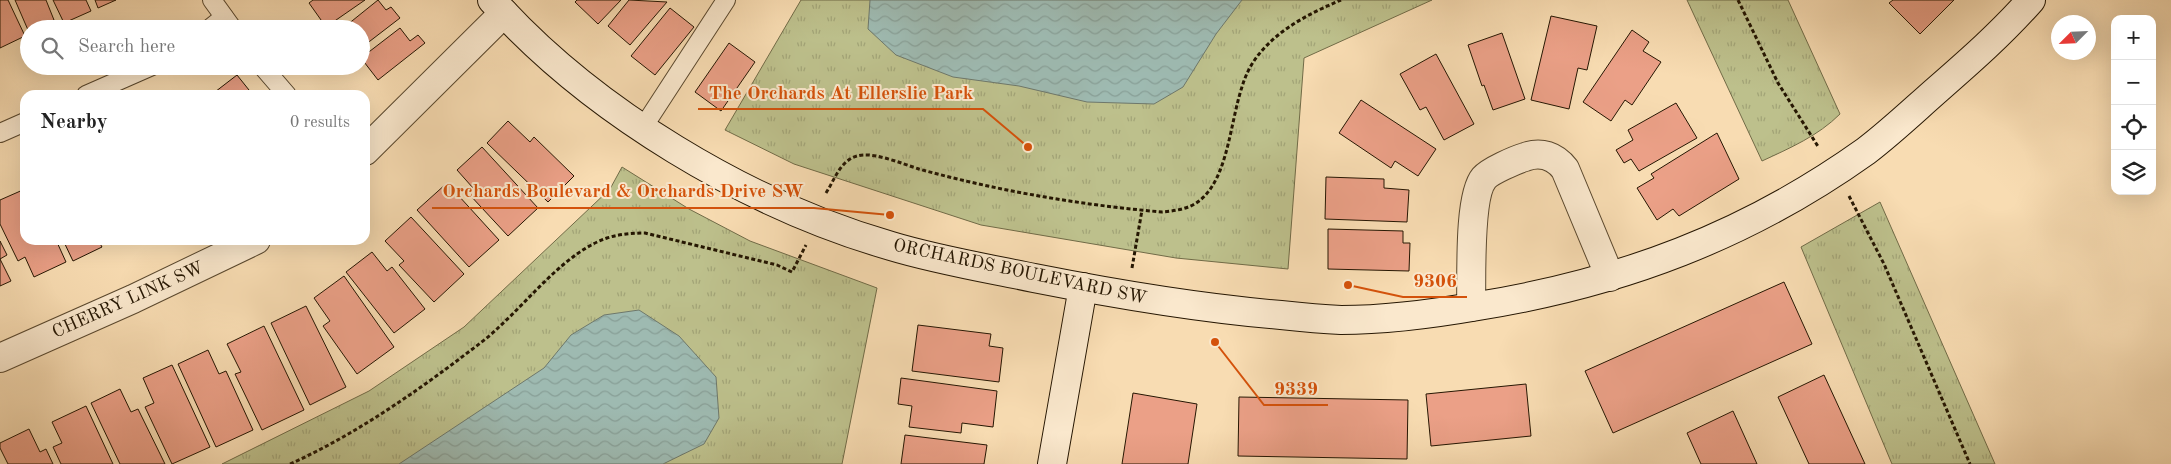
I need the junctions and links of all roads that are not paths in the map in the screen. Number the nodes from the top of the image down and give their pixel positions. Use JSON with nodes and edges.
{"nodes":[{"id":1,"x":212,"y":0,"type":"edge"},
{"id":2,"x":726,"y":0,"type":"edge"},
{"id":3,"x":2031,"y":0,"type":"edge"},
{"id":4,"x":498,"y":7,"type":"edge"},
{"id":5,"x":227,"y":20,"type":"edge"},
{"id":6,"x":132,"y":75,"type":"edge"},
{"id":7,"x":270,"y":75,"type":"edge"},
{"id":8,"x":97,"y":90,"type":"edge"},
{"id":9,"x":283,"y":90,"type":"edge"},
{"id":10,"x":20,"y":124,"type":"edge"},
{"id":11,"x":642,"y":129,"type":"junction"},
{"id":12,"x":0,"y":133,"type":"edge"},
{"id":13,"x":370,"y":145,"type":"edge"},
{"id":14,"x":246,"y":245,"type":"edge"},
{"id":15,"x":1610,"y":277,"type":"junction"},
{"id":16,"x":1083,"y":287,"type":"junction"},
{"id":17,"x":1471,"y":307,"type":"junction"},
{"id":18,"x":0,"y":358,"type":"edge"},
{"id":19,"x":1052,"y":464,"type":"edge"}],
"edges":[{"from":1,"to":5,"type":"lane"},
{"from":2,"to":11,"type":"lane"},
{"from":3,"to":15,"type":"street","name":"ORCHARDS BOULEVARD SW"},
{"from":4,"to":11,"type":"street","name":"ORCHARDS BOULEVARD SW"},
{"from":4,"to":13,"type":"street"},
{"from":6,"to":8,"type":"lane"},
{"from":7,"to":9,"type":"lane"},
{"from":10,"to":12,"type":"lane"},
{"from":11,"to":16,"type":"street","name":"ORCHARDS BOULEVARD SW"},
{"from":14,"to":18,"type":"street","name":"CHERRY LINK SW"},
{"from":15,"to":17,"type":"street","name":"ORCHARDS BOULEVARD SW"},
{"from":15,"to":17,"type":"street"},
{"from":16,"to":17,"type":"street","name":"ORCHARDS BOULEVARD SW"},
{"from":16,"to":19,"type":"street"}]}
